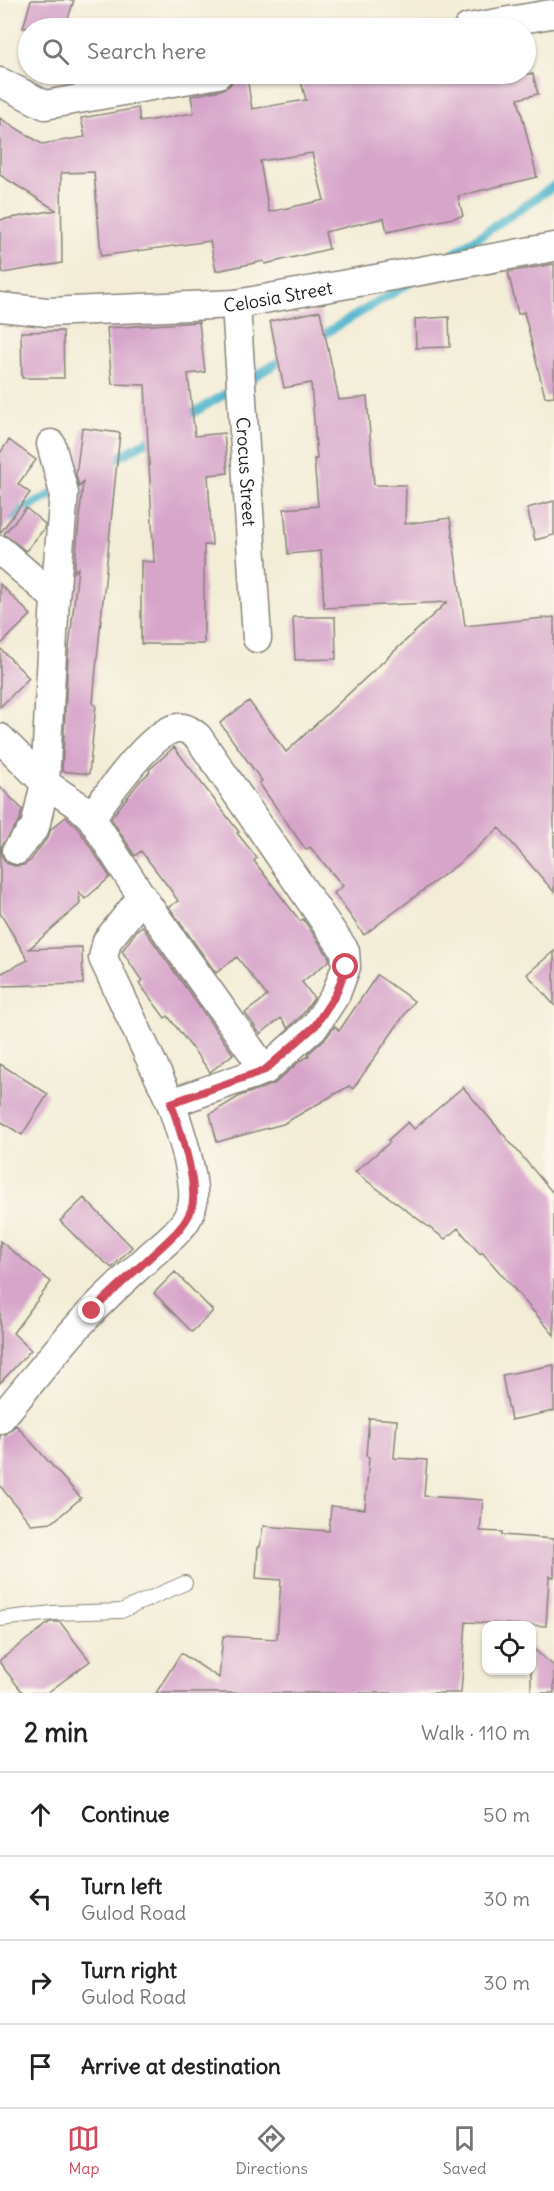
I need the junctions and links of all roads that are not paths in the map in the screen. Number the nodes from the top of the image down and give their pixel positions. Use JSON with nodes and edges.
{"nodes":[{"id":1,"x":551,"y":14,"type":"edge"},
{"id":2,"x":527,"y":18,"type":"edge"},
{"id":3,"x":0,"y":82,"type":"edge"},
{"id":4,"x":162,"y":84,"type":"edge"},
{"id":5,"x":554,"y":247,"type":"edge"},
{"id":6,"x":236,"y":304,"type":"junction"},
{"id":7,"x":0,"y":307,"type":"edge"},
{"id":8,"x":51,"y":444,"type":"dead end"},
{"id":9,"x":0,"y":550,"type":"edge"},
{"id":10,"x":55,"y":598,"type":"junction"},
{"id":11,"x":257,"y":638,"type":"dead end"},
{"id":12,"x":0,"y":738,"type":"edge"},
{"id":13,"x":45,"y":783,"type":"junction"},
{"id":14,"x":91,"y":817,"type":"junction"},
{"id":15,"x":17,"y":850,"type":"dead end"},
{"id":16,"x":142,"y":897,"type":"junction"},
{"id":17,"x":265,"y":1070,"type":"junction"},
{"id":18,"x":175,"y":1114,"type":"junction"},
{"id":19,"x":0,"y":1419,"type":"edge"},
{"id":20,"x":185,"y":1583,"type":"dead end"},
{"id":21,"x":0,"y":1619,"type":"edge"}],
"edges":[{"from":1,"to":2,"type":"street"},
{"from":3,"to":4,"type":"street"},
{"from":5,"to":6,"type":"street","name":"Celosia Street"},
{"from":6,"to":7,"type":"street","name":"Celosia Street"},
{"from":6,"to":11,"type":"street","name":"Crocus Street"},
{"from":8,"to":10,"type":"street"},
{"from":9,"to":10,"type":"street"},
{"from":10,"to":13,"type":"street"},
{"from":12,"to":13,"type":"street"},
{"from":13,"to":14,"type":"street"},
{"from":13,"to":15,"type":"street"},
{"from":14,"to":16,"type":"street"},
{"from":14,"to":17,"type":"street"},
{"from":16,"to":17,"type":"street"},
{"from":16,"to":18,"type":"street"},
{"from":17,"to":18,"type":"street"},
{"from":18,"to":19,"type":"street"},
{"from":20,"to":21,"type":"lane"}]}
